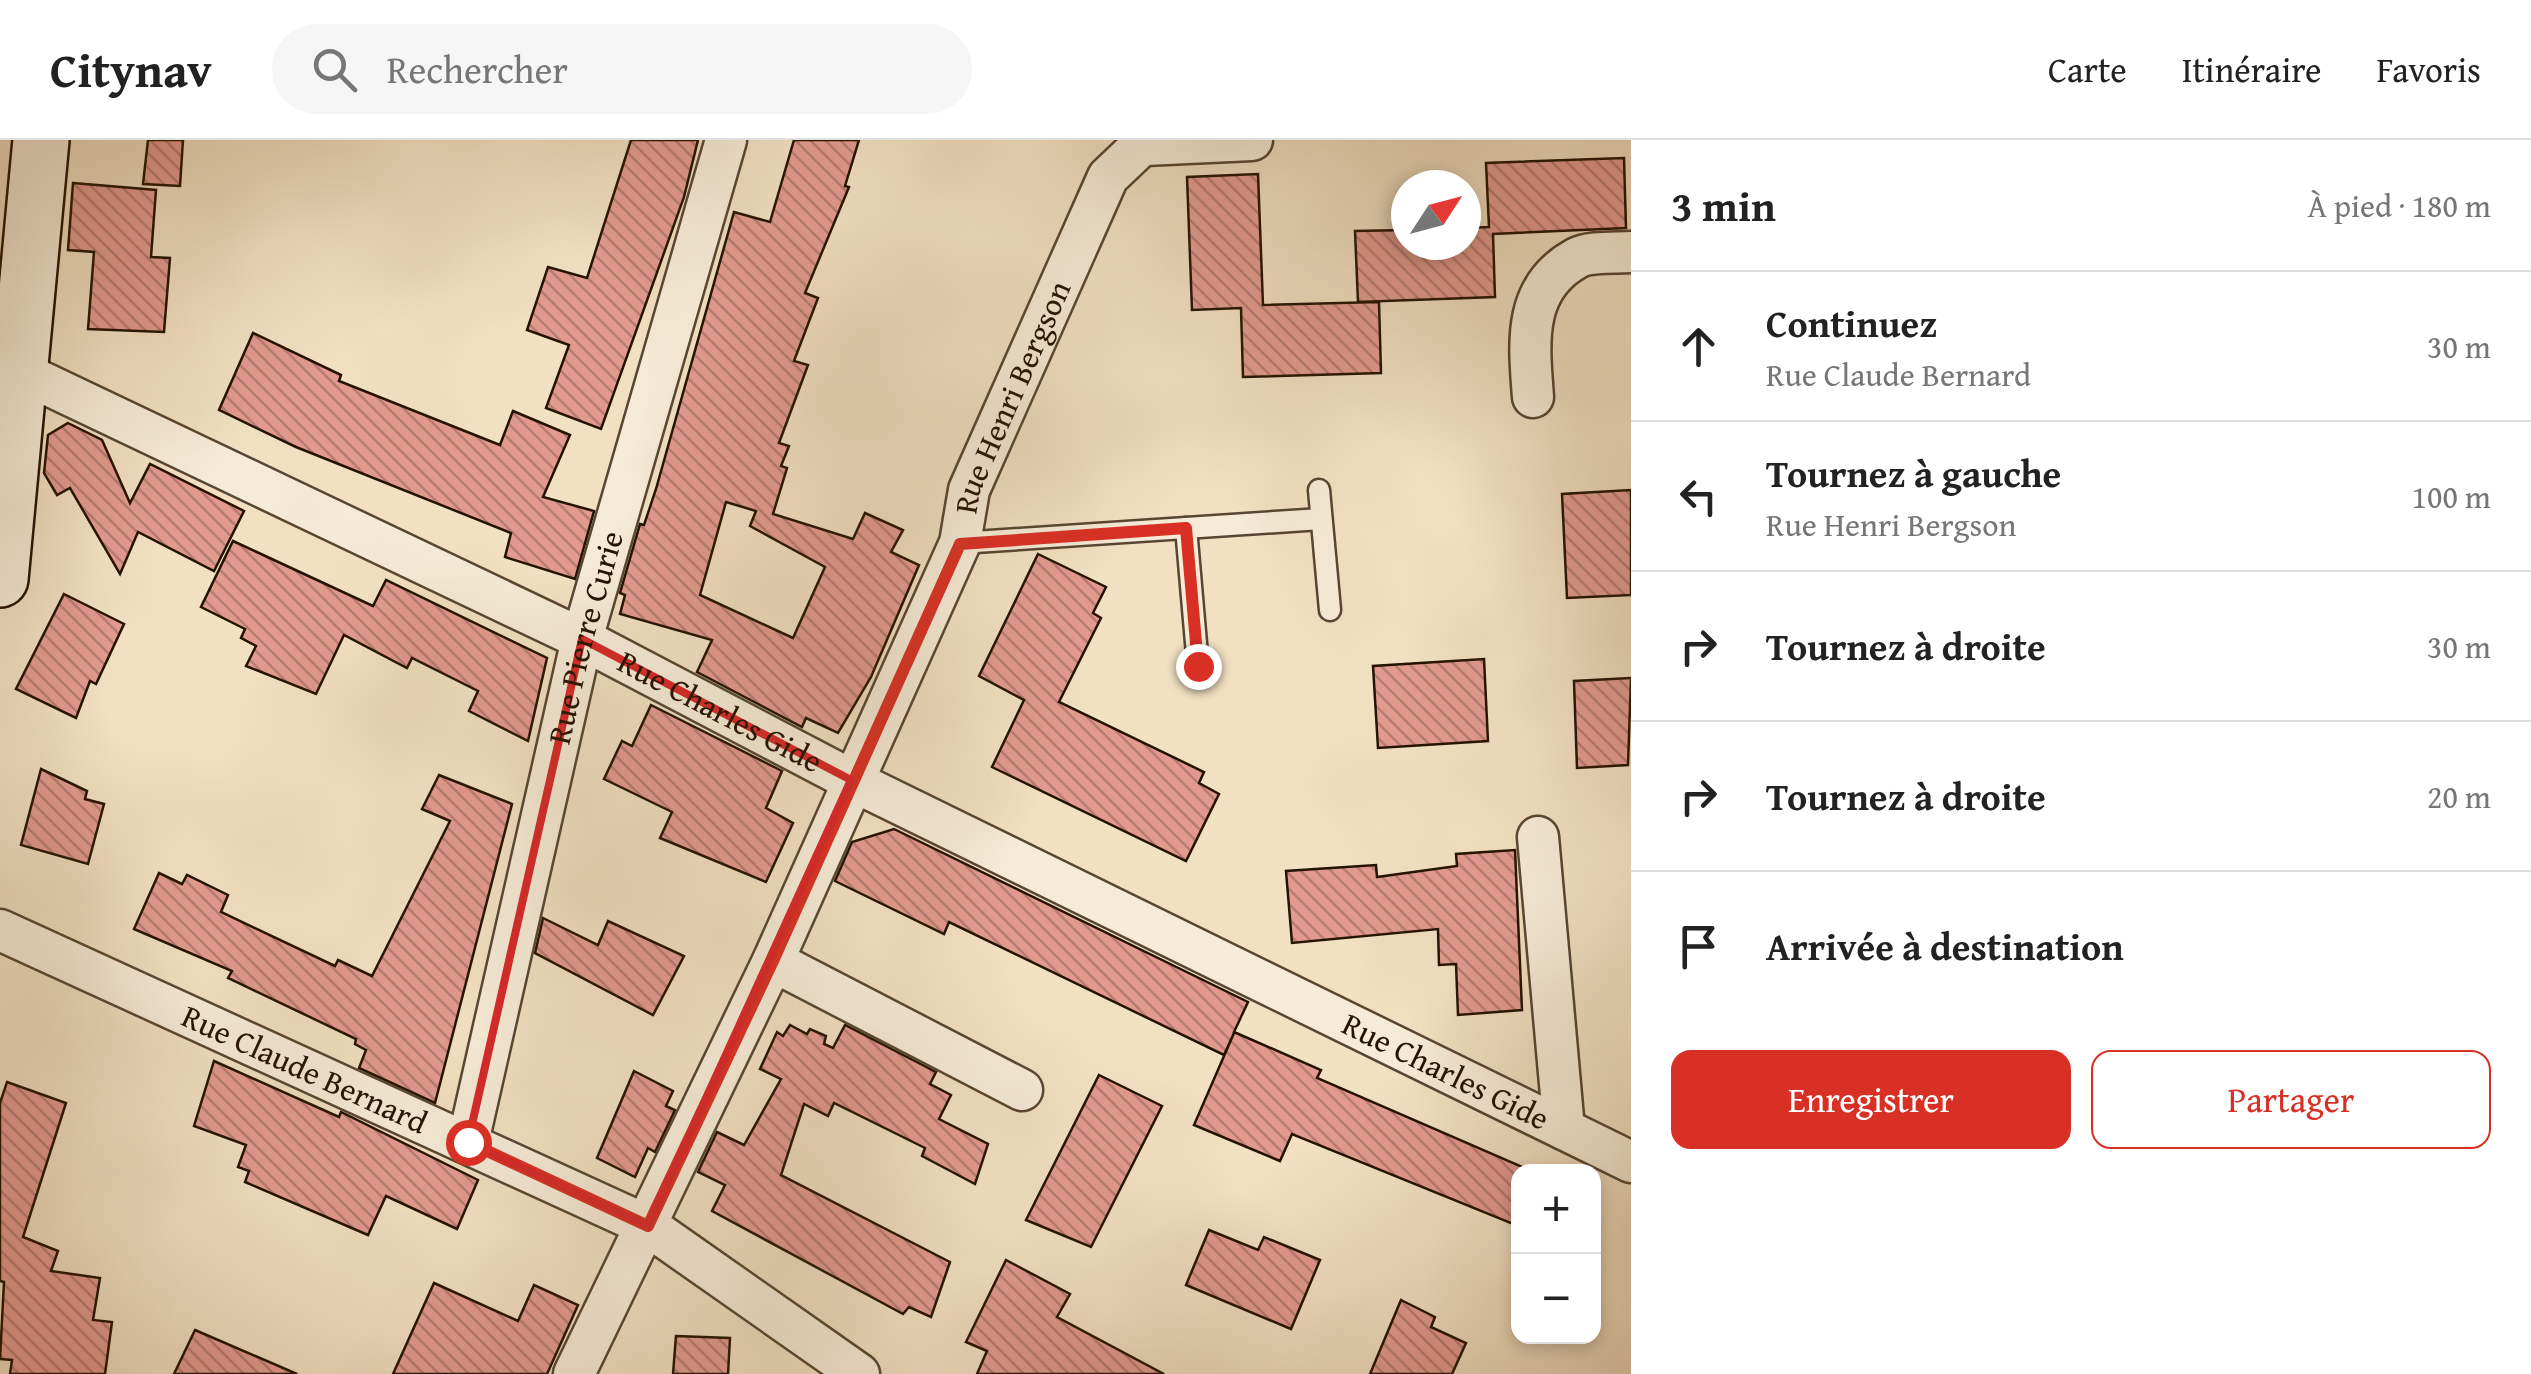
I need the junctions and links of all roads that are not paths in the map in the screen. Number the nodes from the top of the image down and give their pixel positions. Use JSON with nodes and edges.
{"nodes":[{"id":1,"x":41,"y":140,"type":"edge"},
{"id":2,"x":726,"y":140,"type":"edge"},
{"id":3,"x":1252,"y":140,"type":"edge"},
{"id":4,"x":1146,"y":143,"type":"edge"},
{"id":5,"x":1631,"y":252,"type":"edge"},
{"id":6,"x":14,"y":386,"type":"edge"},
{"id":7,"x":1533,"y":398,"type":"dead end"},
{"id":8,"x":1318,"y":490,"type":"dead end"},
{"id":9,"x":1321,"y":519,"type":"junction"},
{"id":10,"x":1186,"y":528,"type":"junction"},
{"id":11,"x":960,"y":544,"type":"junction"},
{"id":12,"x":0,"y":579,"type":"edge"},
{"id":13,"x":1330,"y":610,"type":"dead end"},
{"id":14,"x":582,"y":638,"type":"junction"},
{"id":15,"x":1198,"y":666,"type":"dead end"},
{"id":16,"x":851,"y":780,"type":"junction"},
{"id":17,"x":1538,"y":837,"type":"dead end"},
{"id":18,"x":0,"y":930,"type":"edge"},
{"id":19,"x":773,"y":961,"type":"junction"},
{"id":20,"x":1022,"y":1090,"type":"dead end"},
{"id":21,"x":1564,"y":1128,"type":"junction"},
{"id":22,"x":468,"y":1142,"type":"junction"},
{"id":23,"x":1631,"y":1162,"type":"edge"},
{"id":24,"x":648,"y":1226,"type":"junction"},
{"id":25,"x":812,"y":1358,"type":"edge"},
{"id":26,"x":574,"y":1374,"type":"edge"},
{"id":27,"x":859,"y":1374,"type":"edge"}],
"edges":[{"from":1,"to":6,"type":"street"},
{"from":2,"to":14,"type":"street","name":"Rue Pierre Curie"},
{"from":3,"to":4,"type":"street"},
{"from":4,"to":11,"type":"street","name":"Rue Henri Bergson"},
{"from":5,"to":7,"type":"street"},
{"from":6,"to":12,"type":"street"},
{"from":6,"to":14,"type":"street","name":"Rue Charles Gide"},
{"from":8,"to":9,"type":"lane"},
{"from":9,"to":10,"type":"lane"},
{"from":9,"to":13,"type":"lane"},
{"from":10,"to":11,"type":"lane"},
{"from":10,"to":15,"type":"lane"},
{"from":11,"to":16,"type":"street","name":"Rue Henri Bergson"},
{"from":14,"to":16,"type":"street","name":"Rue Charles Gide"},
{"from":14,"to":22,"type":"street","name":"Rue Pierre Curie"},
{"from":16,"to":19,"type":"street","name":"Rue Henri Bergson"},
{"from":16,"to":21,"type":"street","name":"Rue Charles Gide"},
{"from":17,"to":21,"type":"street"},
{"from":18,"to":22,"type":"street","name":"Rue Claude Bernard"},
{"from":19,"to":20,"type":"street"},
{"from":19,"to":24,"type":"street","name":"Rue Henri Bergson"},
{"from":21,"to":23,"type":"street","name":"Rue Charles Gide"},
{"from":22,"to":24,"type":"street","name":"Rue Claude Bernard"},
{"from":24,"to":25,"type":"street","name":"Rue Claude Bernard"},
{"from":24,"to":26,"type":"street","name":"Rue Henri Bergson"},
{"from":25,"to":27,"type":"street","name":"Rue Claude Bernard"}]}
